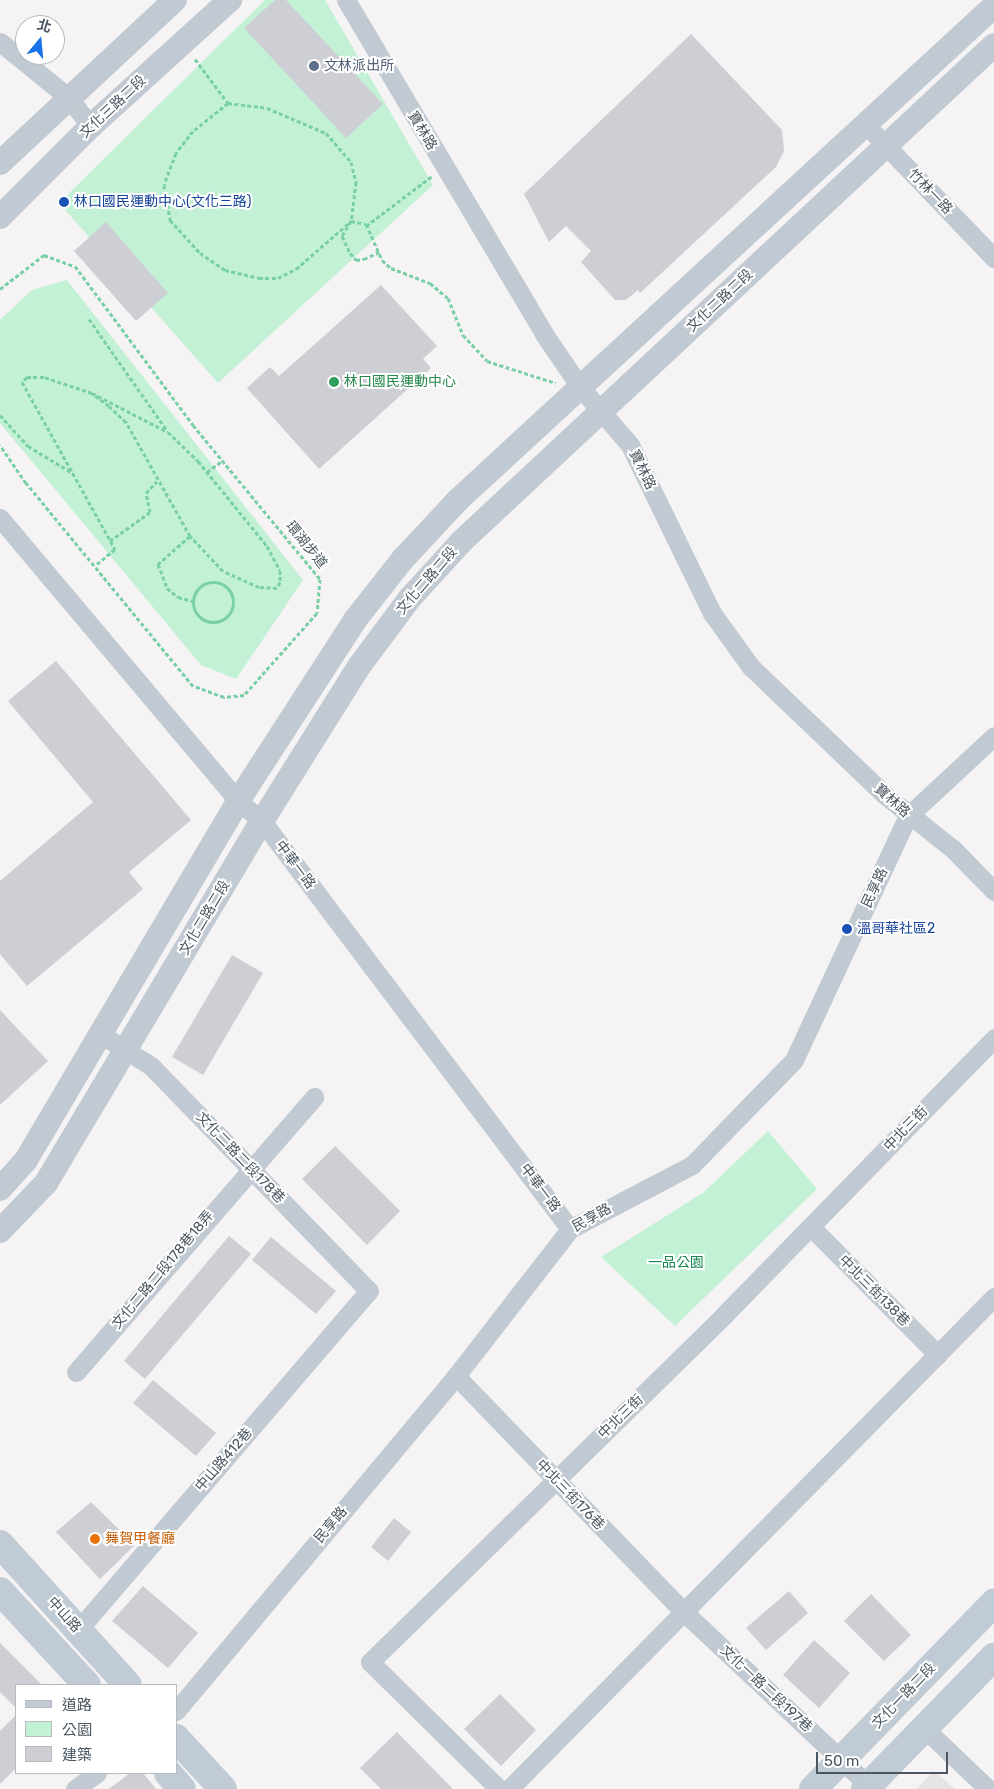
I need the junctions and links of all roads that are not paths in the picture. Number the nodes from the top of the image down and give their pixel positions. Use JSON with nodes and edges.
{"nodes":[{"id":1,"x":175,"y":0,"type":"edge"},
{"id":2,"x":230,"y":0,"type":"edge"},
{"id":3,"x":346,"y":0,"type":"edge"},
{"id":4,"x":989,"y":8,"type":"edge"},
{"id":5,"x":0,"y":42,"type":"edge"},
{"id":6,"x":994,"y":45,"type":"edge"},
{"id":7,"x":68,"y":97,"type":"junction"},
{"id":8,"x":92,"y":126,"type":"junction"},
{"id":9,"x":866,"y":126,"type":"junction"},
{"id":10,"x":887,"y":147,"type":"junction"},
{"id":11,"x":0,"y":163,"type":"edge"},
{"id":12,"x":0,"y":217,"type":"edge"},
{"id":13,"x":994,"y":258,"type":"edge"},
{"id":14,"x":580,"y":387,"type":"junction"},
{"id":15,"x":600,"y":412,"type":"junction"},
{"id":16,"x":0,"y":518,"type":"edge"},
{"id":17,"x":994,"y":736,"type":"edge"},
{"id":18,"x":238,"y":801,"type":"junction"},
{"id":19,"x":908,"y":816,"type":"junction"},
{"id":20,"x":262,"y":821,"type":"junction"},
{"id":21,"x":994,"y":891,"type":"edge"},
{"id":22,"x":102,"y":1035,"type":"junction"},
{"id":23,"x":994,"y":1038,"type":"edge"},
{"id":24,"x":127,"y":1050,"type":"junction"},
{"id":25,"x":314,"y":1097,"type":"dead end"},
{"id":26,"x":250,"y":1168,"type":"junction"},
{"id":27,"x":0,"y":1189,"type":"edge"},
{"id":28,"x":810,"y":1227,"type":"junction"},
{"id":29,"x":570,"y":1229,"type":"junction"},
{"id":30,"x":0,"y":1231,"type":"edge"},
{"id":31,"x":369,"y":1291,"type":"joint"},
{"id":32,"x":994,"y":1297,"type":"edge"},
{"id":33,"x":938,"y":1355,"type":"junction"},
{"id":34,"x":76,"y":1372,"type":"dead end"},
{"id":35,"x":456,"y":1376,"type":"junction"},
{"id":36,"x":556,"y":1481,"type":"junction"},
{"id":37,"x":0,"y":1544,"type":"edge"},
{"id":38,"x":0,"y":1591,"type":"edge"},
{"id":39,"x":994,"y":1603,"type":"edge"},
{"id":40,"x":686,"y":1614,"type":"junction"},
{"id":41,"x":78,"y":1630,"type":"junction"},
{"id":42,"x":994,"y":1657,"type":"edge"},
{"id":43,"x":86,"y":1684,"type":"edge"},
{"id":44,"x":127,"y":1684,"type":"edge"},
{"id":45,"x":178,"y":1709,"type":"edge"},
{"id":46,"x":924,"y":1728,"type":"junction"},
{"id":47,"x":178,"y":1740,"type":"edge"},
{"id":48,"x":842,"y":1760,"type":"junction"},
{"id":49,"x":96,"y":1774,"type":"edge"},
{"id":50,"x":169,"y":1774,"type":"edge"},
{"id":51,"x":866,"y":1787,"type":"edge"},
{"id":52,"x":74,"y":1789,"type":"edge"},
{"id":53,"x":182,"y":1789,"type":"edge"},
{"id":54,"x":223,"y":1789,"type":"edge"},
{"id":55,"x":499,"y":1789,"type":"edge"},
{"id":56,"x":510,"y":1789,"type":"edge"},
{"id":57,"x":813,"y":1789,"type":"edge"},
{"id":58,"x":988,"y":1789,"type":"edge"}],
"edges":[{"from":1,"to":7,"type":"street"},
{"from":2,"to":8,"type":"street","name":"文化三路二段"},
{"from":3,"to":14,"type":"street","name":"寶林路"},
{"from":4,"to":9,"type":"street"},
{"from":5,"to":7,"type":"street"},
{"from":6,"to":10,"type":"street","name":"文化二路二段"},
{"from":7,"to":8,"type":"street"},
{"from":7,"to":11,"type":"street"},
{"from":8,"to":12,"type":"street","name":"文化三路二段"},
{"from":9,"to":10,"type":"street","name":"竹林一路"},
{"from":9,"to":14,"type":"street"},
{"from":10,"to":13,"type":"street","name":"竹林一路"},
{"from":10,"to":15,"type":"street","name":"文化二路二段"},
{"from":14,"to":15,"type":"street","name":"寶林路"},
{"from":14,"to":18,"type":"street"},
{"from":15,"to":19,"type":"street","name":"寶林路"},
{"from":15,"to":20,"type":"street","name":"文化二路二段"},
{"from":16,"to":18,"type":"street","name":"中華一路"},
{"from":17,"to":19,"type":"street","name":"民享路"},
{"from":18,"to":20,"type":"street","name":"中華一路"},
{"from":18,"to":22,"type":"street"},
{"from":19,"to":21,"type":"street","name":"寶林路"},
{"from":19,"to":29,"type":"street","name":"民享路"},
{"from":20,"to":24,"type":"street","name":"文化二路二段"},
{"from":20,"to":29,"type":"street","name":"中華一路"},
{"from":22,"to":24,"type":"street","name":"文化二路二段178巷"},
{"from":22,"to":27,"type":"street"},
{"from":23,"to":28,"type":"street","name":"中北三街"},
{"from":24,"to":26,"type":"street","name":"文化二路二段178巷"},
{"from":24,"to":30,"type":"street","name":"文化二路二段"},
{"from":25,"to":26,"type":"street","name":"文化二路二段178巷18弄"},
{"from":26,"to":31,"type":"street","name":"文化二路二段178巷"},
{"from":26,"to":34,"type":"street","name":"文化二路二段178巷18弄"},
{"from":28,"to":33,"type":"street","name":"中北三街138巷"},
{"from":28,"to":36,"type":"street","name":"中北三街"},
{"from":29,"to":35,"type":"street","name":"民享路"},
{"from":31,"to":41,"type":"street","name":"中山路412巷"},
{"from":32,"to":33,"type":"street"},
{"from":33,"to":40,"type":"street"},
{"from":35,"to":36,"type":"street","name":"中北三街176巷"},
{"from":35,"to":45,"type":"street","name":"民享路"},
{"from":36,"to":40,"type":"street","name":"中北三街176巷"},
{"from":36,"to":55,"type":"street","name":"中北三街"},
{"from":37,"to":41,"type":"main road","name":"中山路"},
{"from":38,"to":43,"type":"main road"},
{"from":39,"to":48,"type":"main road","name":"文化一路二段"},
{"from":40,"to":48,"type":"street","name":"文化一路二段197巷"},
{"from":40,"to":56,"type":"street"},
{"from":41,"to":44,"type":"main road","name":"中山路"},
{"from":42,"to":46,"type":"main road"},
{"from":46,"to":51,"type":"main road"},
{"from":46,"to":58,"type":"street"},
{"from":47,"to":54,"type":"main road"},
{"from":48,"to":51,"type":"street","name":"文化一路二段197巷"},
{"from":48,"to":57,"type":"main road","name":"文化一路二段"},
{"from":49,"to":52,"type":"street"},
{"from":50,"to":53,"type":"main road"}]}
